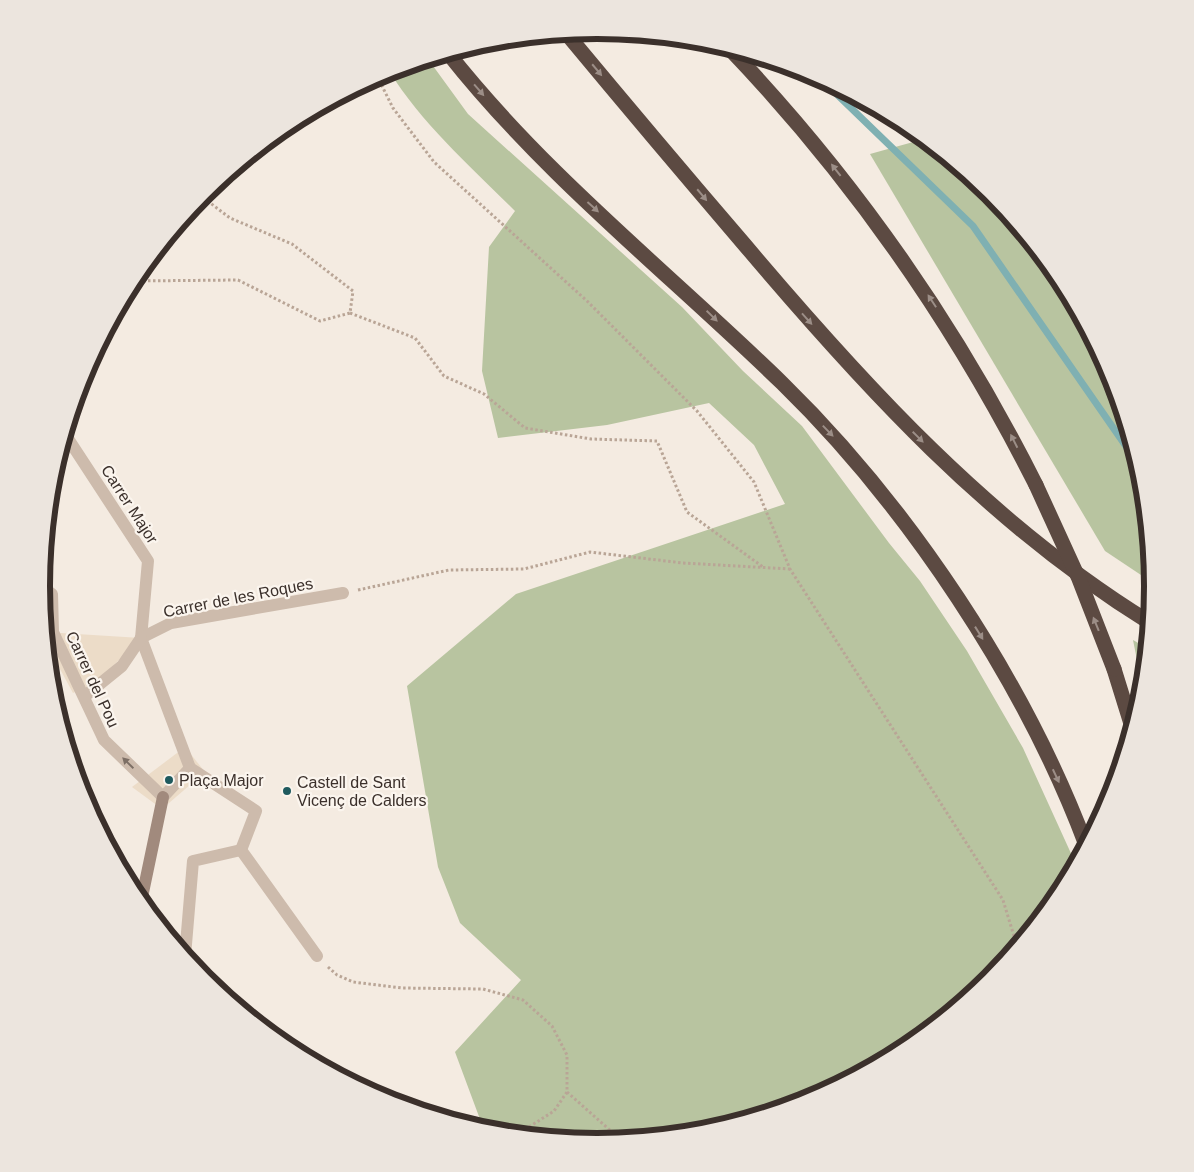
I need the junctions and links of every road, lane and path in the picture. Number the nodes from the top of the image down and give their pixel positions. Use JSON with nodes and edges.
{"nodes":[{"id":1,"x":572,"y":40,"type":"edge"},
{"id":2,"x":737,"y":56,"type":"edge"},
{"id":3,"x":452,"y":58,"type":"edge"},
{"id":4,"x":381,"y":83,"type":"edge"},
{"id":5,"x":208,"y":201,"type":"edge"},
{"id":6,"x":143,"y":281,"type":"edge"},
{"id":7,"x":350,"y":313,"type":"junction"},
{"id":8,"x":69,"y":440,"type":"edge"},
{"id":9,"x":763,"y":567,"type":"junction"},
{"id":10,"x":790,"y":569,"type":"junction"},
{"id":11,"x":50,"y":593,"type":"edge"},
{"id":12,"x":343,"y":593,"type":"joint"},
{"id":13,"x":1143,"y":618,"type":"edge"},
{"id":14,"x":141,"y":638,"type":"junction"},
{"id":15,"x":85,"y":696,"type":"junction"},
{"id":16,"x":1129,"y":716,"type":"edge"},
{"id":17,"x":190,"y":768,"type":"junction"},
{"id":18,"x":163,"y":797,"type":"junction"},
{"id":19,"x":1083,"y":838,"type":"edge"},
{"id":20,"x":241,"y":850,"type":"junction"},
{"id":21,"x":143,"y":892,"type":"edge"},
{"id":22,"x":1015,"y":938,"type":"edge"},
{"id":23,"x":186,"y":947,"type":"edge"},
{"id":24,"x":317,"y":956,"type":"joint"},
{"id":25,"x":568,"y":1092,"type":"junction"},
{"id":26,"x":526,"y":1129,"type":"edge"},
{"id":27,"x":613,"y":1133,"type":"edge"}],
"edges":[{"from":1,"to":13,"type":"highway","one_way":true},
{"from":16,"to":2,"type":"highway","one_way":true,"bridge":true},
{"from":3,"to":19,"type":"highway","one_way":true},
{"from":4,"to":10,"type":"path"},
{"from":5,"to":7,"type":"path"},
{"from":6,"to":7,"type":"path"},
{"from":7,"to":9,"type":"path"},
{"from":8,"to":14,"type":"street","name":"Carrer Major"},
{"from":9,"to":10,"type":"path"},
{"from":9,"to":12,"type":"path"},
{"from":10,"to":22,"type":"path"},
{"from":11,"to":15,"type":"street","name":"Carrer del Pou"},
{"from":12,"to":14,"type":"street","name":"Carrer de les Roques"},
{"from":14,"to":15,"type":"street"},
{"from":14,"to":17,"type":"street","name":"Carrer Major"},
{"from":18,"to":15,"type":"street","name":"Carrer del Pou","one_way":true},
{"from":17,"to":18,"type":"street"},
{"from":17,"to":20,"type":"street"},
{"from":18,"to":21,"type":"street"},
{"from":20,"to":23,"type":"street"},
{"from":20,"to":24,"type":"street"},
{"from":24,"to":25,"type":"path"},
{"from":25,"to":26,"type":"path"},
{"from":25,"to":27,"type":"path"}]}
